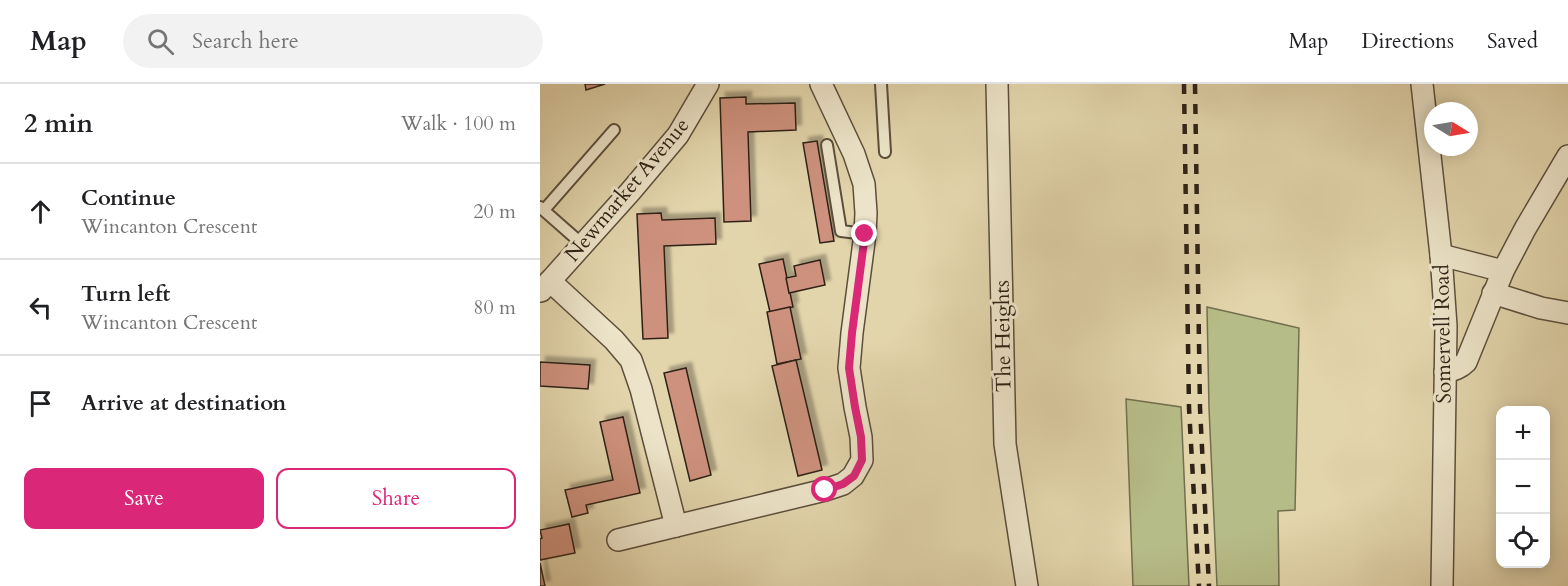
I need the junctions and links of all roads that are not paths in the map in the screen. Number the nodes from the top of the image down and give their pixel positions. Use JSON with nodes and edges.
{"nodes":[{"id":1,"x":708,"y":84,"type":"edge"},
{"id":2,"x":821,"y":84,"type":"edge"},
{"id":3,"x":881,"y":84,"type":"edge"},
{"id":4,"x":998,"y":84,"type":"edge"},
{"id":5,"x":1422,"y":84,"type":"edge"},
{"id":6,"x":614,"y":130,"type":"dead end"},
{"id":7,"x":828,"y":145,"type":"dead end"},
{"id":8,"x":885,"y":152,"type":"dead end"},
{"id":9,"x":1568,"y":156,"type":"edge"},
{"id":10,"x":542,"y":209,"type":"edge"},
{"id":11,"x":865,"y":234,"type":"junction"},
{"id":12,"x":582,"y":244,"type":"junction"},
{"id":13,"x":1441,"y":255,"type":"junction"},
{"id":14,"x":1503,"y":271,"type":"junction"},
{"id":15,"x":545,"y":287,"type":"edge"},
{"id":16,"x":1493,"y":292,"type":"junction"},
{"id":17,"x":1568,"y":313,"type":"edge"},
{"id":18,"x":1445,"y":372,"type":"junction"},
{"id":19,"x":676,"y":526,"type":"junction"},
{"id":20,"x":618,"y":540,"type":"dead end"},
{"id":21,"x":1027,"y":586,"type":"edge"},
{"id":22,"x":1442,"y":586,"type":"edge"}],
"edges":[{"from":1,"to":12,"type":"street","name":"Newmarket Avenue"},
{"from":2,"to":11,"type":"street"},
{"from":3,"to":8,"type":"lane"},
{"from":4,"to":21,"type":"street","name":"The Heights"},
{"from":5,"to":13,"type":"street","name":"Somervell Road"},
{"from":6,"to":10,"type":"lane"},
{"from":7,"to":11,"type":"lane"},
{"from":9,"to":14,"type":"street"},
{"from":10,"to":12,"type":"lane"},
{"from":11,"to":19,"type":"street"},
{"from":12,"to":15,"type":"street","name":"Newmarket Avenue"},
{"from":13,"to":14,"type":"street"},
{"from":13,"to":18,"type":"street","name":"Somervell Road"},
{"from":14,"to":16,"type":"street"},
{"from":15,"to":19,"type":"street"},
{"from":16,"to":17,"type":"street"},
{"from":16,"to":18,"type":"street"},
{"from":18,"to":22,"type":"street","name":"Somervell Road"},
{"from":19,"to":20,"type":"street"}]}
